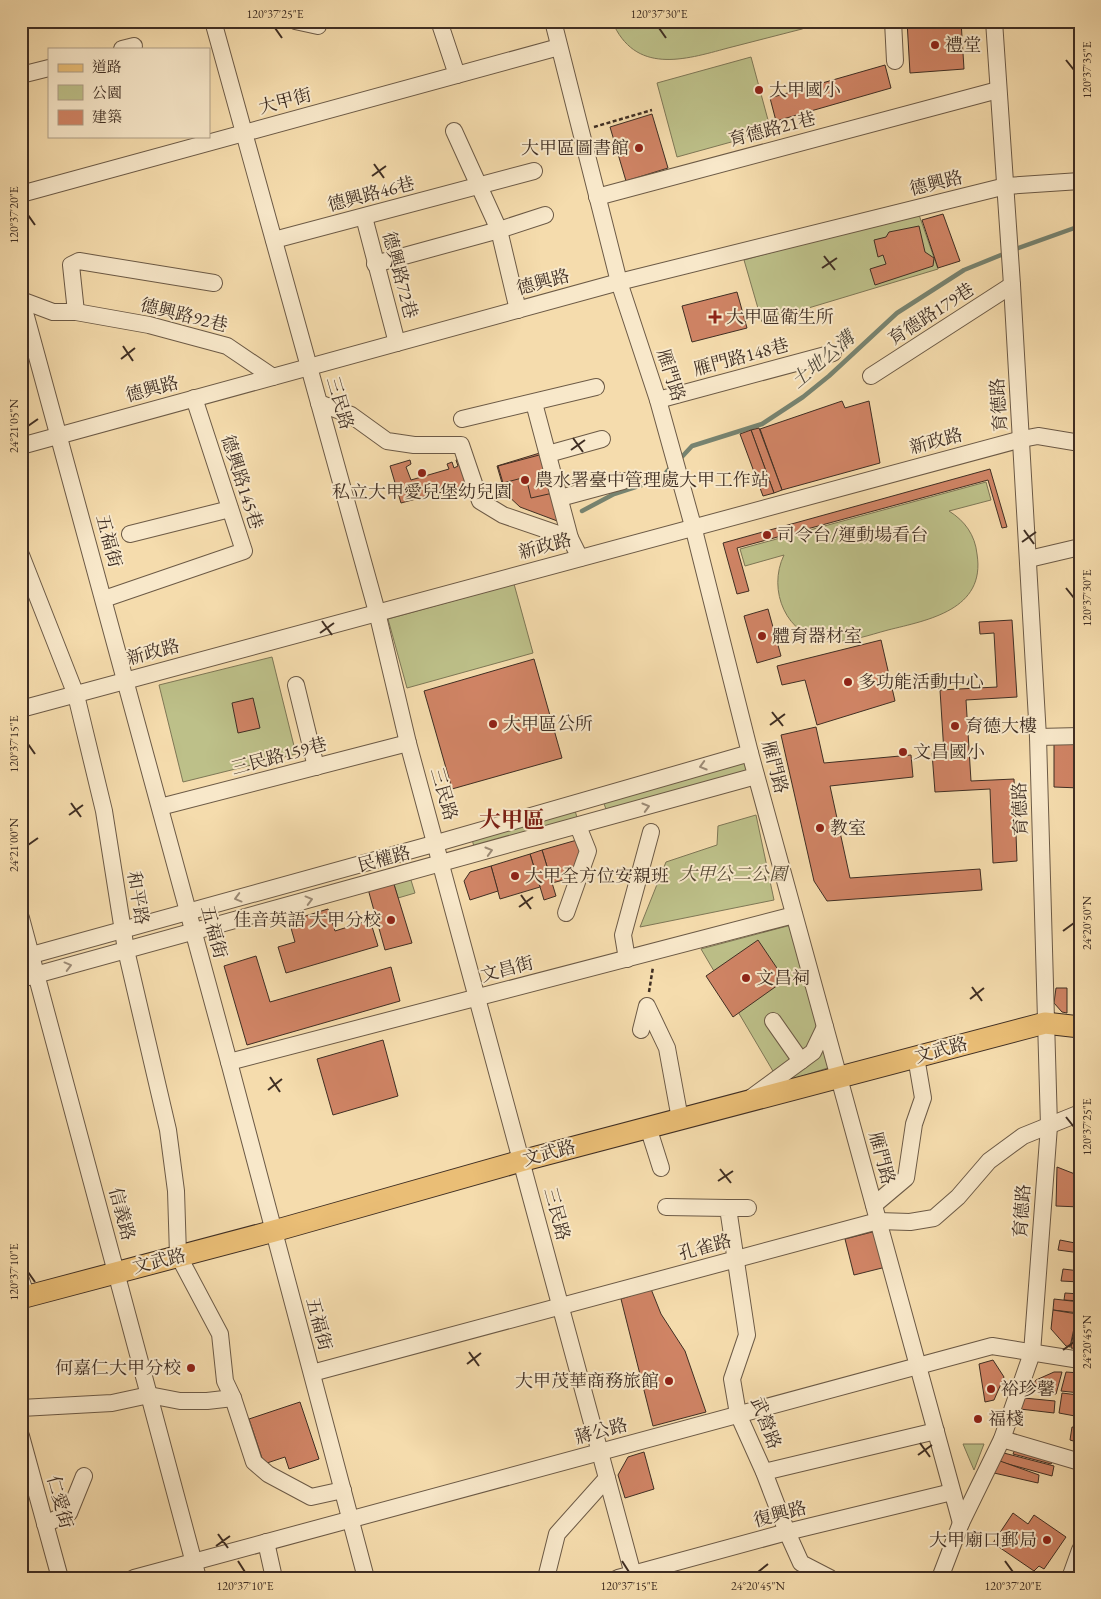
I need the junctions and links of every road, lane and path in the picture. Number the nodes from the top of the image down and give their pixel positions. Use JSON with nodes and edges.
{"nodes":[{"id":1,"x":213,"y":21,"type":"edge"},
{"id":2,"x":295,"y":21,"type":"edge"},
{"id":3,"x":319,"y":21,"type":"edge"},
{"id":4,"x":439,"y":21,"type":"edge"},
{"id":5,"x":553,"y":21,"type":"edge"},
{"id":6,"x":893,"y":21,"type":"edge"},
{"id":7,"x":994,"y":21,"type":"edge"},
{"id":8,"x":560,"y":46,"type":"junction"},
{"id":9,"x":896,"y":61,"type":"dead end"},
{"id":10,"x":48,"y":68,"type":"edge"},
{"id":11,"x":21,"y":75,"type":"edge"},
{"id":12,"x":457,"y":75,"type":"junction"},
{"id":13,"x":998,"y":90,"type":"junction"},
{"id":14,"x":652,"y":110,"type":"dead end"},
{"id":15,"x":454,"y":131,"type":"dead end"},
{"id":16,"x":581,"y":131,"type":"junction"},
{"id":17,"x":244,"y":133,"type":"junction"},
{"id":18,"x":534,"y":171,"type":"dead end"},
{"id":19,"x":1080,"y":181,"type":"edge"},
{"id":20,"x":479,"y":186,"type":"junction"},
{"id":21,"x":1006,"y":186,"type":"junction"},
{"id":22,"x":21,"y":194,"type":"edge"},
{"id":23,"x":597,"y":197,"type":"junction"},
{"id":24,"x":546,"y":215,"type":"dead end"},
{"id":25,"x":364,"y":217,"type":"junction"},
{"id":26,"x":499,"y":230,"type":"junction"},
{"id":27,"x":274,"y":240,"type":"junction"},
{"id":28,"x":375,"y":264,"type":"junction"},
{"id":29,"x":619,"y":282,"type":"junction"},
{"id":30,"x":214,"y":283,"type":"dead end"},
{"id":31,"x":1012,"y":285,"type":"junction"},
{"id":32,"x":21,"y":299,"type":"edge"},
{"id":33,"x":518,"y":310,"type":"junction"},
{"id":34,"x":76,"y":312,"type":"junction"},
{"id":35,"x":397,"y":343,"type":"junction"},
{"id":36,"x":833,"y":353,"type":"dead end"},
{"id":37,"x":309,"y":367,"type":"junction"},
{"id":38,"x":871,"y":376,"type":"dead end"},
{"id":39,"x":273,"y":377,"type":"junction"},
{"id":40,"x":596,"y":387,"type":"dead end"},
{"id":41,"x":194,"y":398,"type":"junction"},
{"id":42,"x":658,"y":400,"type":"junction"},
{"id":43,"x":319,"y":403,"type":"junction"},
{"id":44,"x":534,"y":403,"type":"junction"},
{"id":45,"x":462,"y":419,"type":"dead end"},
{"id":46,"x":59,"y":435,"type":"junction"},
{"id":47,"x":602,"y":439,"type":"dead end"},
{"id":48,"x":1022,"y":439,"type":"junction"},
{"id":49,"x":1080,"y":443,"type":"edge"},
{"id":50,"x":21,"y":446,"type":"edge"},
{"id":51,"x":548,"y":454,"type":"junction"},
{"id":52,"x":623,"y":482,"type":"dead end"},
{"id":53,"x":560,"y":498,"type":"junction"},
{"id":54,"x":230,"y":509,"type":"junction"},
{"id":55,"x":693,"y":526,"type":"junction"},
{"id":56,"x":130,"y":534,"type":"dead end"},
{"id":57,"x":570,"y":538,"type":"junction"},
{"id":58,"x":1080,"y":546,"type":"edge"},
{"id":59,"x":21,"y":555,"type":"edge"},
{"id":60,"x":580,"y":558,"type":"junction"},
{"id":61,"x":1028,"y":559,"type":"junction"},
{"id":62,"x":104,"y":599,"type":"junction"},
{"id":63,"x":377,"y":612,"type":"junction"},
{"id":64,"x":126,"y":680,"type":"junction"},
{"id":65,"x":296,"y":685,"type":"dead end"},
{"id":66,"x":76,"y":695,"type":"junction"},
{"id":67,"x":21,"y":709,"type":"edge"},
{"id":68,"x":1080,"y":736,"type":"edge"},
{"id":69,"x":1038,"y":737,"type":"junction"},
{"id":70,"x":408,"y":743,"type":"junction"},
{"id":71,"x":750,"y":753,"type":"junction"},
{"id":72,"x":316,"y":766,"type":"junction"},
{"id":73,"x":756,"y":776,"type":"junction"},
{"id":74,"x":588,"y":800,"type":"junction"},
{"id":75,"x":160,"y":807,"type":"junction"},
{"id":76,"x":589,"y":823,"type":"junction"},
{"id":77,"x":651,"y":832,"type":"dead end"},
{"id":78,"x":437,"y":843,"type":"junction"},
{"id":79,"x":442,"y":864,"type":"junction"},
{"id":80,"x":188,"y":912,"type":"junction"},
{"id":81,"x":566,"y":913,"type":"dead end"},
{"id":82,"x":794,"y":915,"type":"junction"},
{"id":83,"x":21,"y":918,"type":"edge"},
{"id":84,"x":122,"y":930,"type":"junction"},
{"id":85,"x":194,"y":932,"type":"junction"},
{"id":86,"x":126,"y":950,"type":"junction"},
{"id":87,"x":656,"y":951,"type":"junction"},
{"id":88,"x":26,"y":957,"type":"edge"},
{"id":89,"x":626,"y":958,"type":"junction"},
{"id":90,"x":29,"y":977,"type":"edge"},
{"id":91,"x":478,"y":997,"type":"junction"},
{"id":92,"x":647,"y":1006,"type":"junction"},
{"id":93,"x":772,"y":1021,"type":"dead end"},
{"id":94,"x":1045,"y":1023,"type":"junction"},
{"id":95,"x":825,"y":1027,"type":"junction"},
{"id":96,"x":1080,"y":1028,"type":"edge"},
{"id":97,"x":641,"y":1030,"type":"dead end"},
{"id":98,"x":916,"y":1057,"type":"junction"},
{"id":99,"x":802,"y":1061,"type":"junction"},
{"id":100,"x":229,"y":1062,"type":"junction"},
{"id":101,"x":839,"y":1077,"type":"junction"},
{"id":102,"x":746,"y":1102,"type":"junction"},
{"id":103,"x":1080,"y":1112,"type":"edge"},
{"id":104,"x":680,"y":1119,"type":"junction"},
{"id":105,"x":1049,"y":1126,"type":"junction"},
{"id":106,"x":648,"y":1127,"type":"junction"},
{"id":107,"x":521,"y":1161,"type":"junction"},
{"id":108,"x":661,"y":1168,"type":"dead end"},
{"id":109,"x":874,"y":1205,"type":"junction"},
{"id":110,"x":666,"y":1207,"type":"dead end"},
{"id":111,"x":728,"y":1208,"type":"junction"},
{"id":112,"x":748,"y":1208,"type":"dead end"},
{"id":113,"x":878,"y":1221,"type":"junction"},
{"id":114,"x":274,"y":1231,"type":"junction"},
{"id":115,"x":178,"y":1255,"type":"junction"},
{"id":116,"x":735,"y":1260,"type":"junction"},
{"id":117,"x":117,"y":1271,"type":"junction"},
{"id":118,"x":23,"y":1292,"type":"edge"},
{"id":119,"x":561,"y":1306,"type":"junction"},
{"id":120,"x":1032,"y":1353,"type":"junction"},
{"id":121,"x":1080,"y":1360,"type":"edge"},
{"id":122,"x":918,"y":1366,"type":"junction"},
{"id":123,"x":312,"y":1373,"type":"junction"},
{"id":124,"x":149,"y":1395,"type":"junction"},
{"id":125,"x":234,"y":1398,"type":"junction"},
{"id":126,"x":21,"y":1408,"type":"edge"},
{"id":127,"x":738,"y":1414,"type":"junction"},
{"id":128,"x":936,"y":1431,"type":"junction"},
{"id":129,"x":21,"y":1436,"type":"edge"},
{"id":130,"x":1002,"y":1439,"type":"junction"},
{"id":131,"x":600,"y":1452,"type":"junction"},
{"id":132,"x":24,"y":1456,"type":"edge"},
{"id":133,"x":1080,"y":1462,"type":"edge"},
{"id":134,"x":764,"y":1472,"type":"junction"},
{"id":135,"x":84,"y":1476,"type":"dead end"},
{"id":136,"x":607,"y":1478,"type":"junction"},
{"id":137,"x":342,"y":1490,"type":"junction"},
{"id":138,"x":952,"y":1492,"type":"junction"},
{"id":139,"x":350,"y":1519,"type":"junction"},
{"id":140,"x":961,"y":1523,"type":"junction"},
{"id":141,"x":45,"y":1524,"type":"junction"},
{"id":142,"x":786,"y":1532,"type":"junction"},
{"id":143,"x":266,"y":1542,"type":"junction"},
{"id":144,"x":1080,"y":1550,"type":"edge"},
{"id":145,"x":193,"y":1562,"type":"junction"},
{"id":146,"x":629,"y":1577,"type":"edge"},
{"id":147,"x":60,"y":1578,"type":"edge"},
{"id":148,"x":134,"y":1578,"type":"edge"},
{"id":149,"x":198,"y":1578,"type":"edge"},
{"id":150,"x":274,"y":1578,"type":"edge"},
{"id":151,"x":366,"y":1578,"type":"edge"},
{"id":152,"x":546,"y":1578,"type":"edge"},
{"id":153,"x":830,"y":1578,"type":"edge"},
{"id":154,"x":940,"y":1578,"type":"edge"},
{"id":155,"x":1070,"y":1578,"type":"edge"}],
"edges":[{"from":1,"to":17,"type":"street","name":"三民路"},
{"from":2,"to":3,"type":"street"},
{"from":4,"to":12,"type":"street"},
{"from":5,"to":8,"type":"street","name":"雁門路"},
{"from":6,"to":9,"type":"street"},
{"from":7,"to":13,"type":"street","name":"育德路"},
{"from":8,"to":12,"type":"street","name":"大甲街"},
{"from":8,"to":16,"type":"street","name":"雁門路"},
{"from":10,"to":11,"type":"street"},
{"from":12,"to":17,"type":"street","name":"大甲街"},
{"from":13,"to":21,"type":"street","name":"育德路"},
{"from":13,"to":23,"type":"street","name":"育德路21巷"},
{"from":14,"to":16,"type":"path"},
{"from":15,"to":20,"type":"street"},
{"from":16,"to":23,"type":"street","name":"雁門路"},
{"from":17,"to":22,"type":"street","name":"大甲街"},
{"from":17,"to":27,"type":"street","name":"三民路"},
{"from":18,"to":20,"type":"street","name":"德興路46巷"},
{"from":19,"to":21,"type":"street","name":"德興路"},
{"from":20,"to":25,"type":"street","name":"德興路46巷"},
{"from":20,"to":26,"type":"street"},
{"from":21,"to":29,"type":"street","name":"德興路"},
{"from":21,"to":31,"type":"street","name":"育德路"},
{"from":23,"to":29,"type":"street","name":"雁門路"},
{"from":24,"to":26,"type":"street"},
{"from":25,"to":27,"type":"street","name":"德興路46巷"},
{"from":25,"to":28,"type":"street","name":"德興路72巷"},
{"from":26,"to":28,"type":"street"},
{"from":26,"to":33,"type":"street"},
{"from":27,"to":37,"type":"street","name":"三民路"},
{"from":28,"to":35,"type":"street","name":"德興路72巷"},
{"from":29,"to":33,"type":"street","name":"德興路"},
{"from":29,"to":42,"type":"street","name":"雁門路"},
{"from":30,"to":34,"type":"street","name":"德興路92巷"},
{"from":31,"to":38,"type":"street","name":"育德路179巷"},
{"from":31,"to":48,"type":"street","name":"育德路"},
{"from":32,"to":34,"type":"street","name":"德興路92巷"},
{"from":32,"to":46,"type":"street","name":"五福街"},
{"from":33,"to":35,"type":"street","name":"德興路"},
{"from":34,"to":39,"type":"street","name":"德興路92巷"},
{"from":35,"to":37,"type":"street","name":"德興路"},
{"from":36,"to":42,"type":"street","name":"雁門路148巷"},
{"from":37,"to":39,"type":"street","name":"德興路"},
{"from":37,"to":43,"type":"street","name":"三民路"},
{"from":39,"to":41,"type":"street","name":"德興路"},
{"from":40,"to":44,"type":"street"},
{"from":41,"to":46,"type":"street","name":"德興路"},
{"from":41,"to":54,"type":"street","name":"德興路145巷"},
{"from":42,"to":55,"type":"street","name":"雁門路"},
{"from":43,"to":57,"type":"street"},
{"from":43,"to":63,"type":"street","name":"三民路"},
{"from":44,"to":45,"type":"street"},
{"from":44,"to":51,"type":"street"},
{"from":46,"to":50,"type":"street","name":"德興路"},
{"from":46,"to":62,"type":"street","name":"五福街"},
{"from":47,"to":51,"type":"street"},
{"from":48,"to":49,"type":"street","name":"新政路"},
{"from":48,"to":55,"type":"street","name":"新政路"},
{"from":48,"to":61,"type":"street","name":"育德路"},
{"from":51,"to":53,"type":"street"},
{"from":52,"to":53,"type":"street"},
{"from":53,"to":57,"type":"street"},
{"from":54,"to":56,"type":"street"},
{"from":54,"to":62,"type":"street","name":"德興路145巷"},
{"from":55,"to":60,"type":"street","name":"新政路"},
{"from":55,"to":71,"type":"street","name":"雁門路"},
{"from":57,"to":60,"type":"street"},
{"from":58,"to":61,"type":"street"},
{"from":59,"to":66,"type":"street","name":"和平路"},
{"from":60,"to":63,"type":"street","name":"新政路"},
{"from":61,"to":69,"type":"street","name":"育德路"},
{"from":62,"to":64,"type":"street","name":"五福街"},
{"from":63,"to":64,"type":"street","name":"新政路"},
{"from":63,"to":70,"type":"street","name":"三民路"},
{"from":64,"to":66,"type":"street","name":"新政路"},
{"from":64,"to":75,"type":"street","name":"五福街"},
{"from":65,"to":72,"type":"street"},
{"from":66,"to":67,"type":"street","name":"新政路"},
{"from":66,"to":84,"type":"street","name":"和平路"},
{"from":68,"to":69,"type":"street"},
{"from":69,"to":94,"type":"street","name":"育德路"},
{"from":70,"to":72,"type":"street","name":"三民路159巷"},
{"from":70,"to":78,"type":"street","name":"三民路"},
{"from":71,"to":73,"type":"street","name":"雁門路"},
{"from":71,"to":74,"type":"street","name":"民權路","one_way":true},
{"from":72,"to":75,"type":"street","name":"三民路159巷"},
{"from":76,"to":73,"type":"street","name":"民權路","one_way":true},
{"from":73,"to":82,"type":"street","name":"雁門路"},
{"from":74,"to":76,"type":"street"},
{"from":74,"to":78,"type":"street","name":"民權路"},
{"from":75,"to":80,"type":"street","name":"五福街"},
{"from":79,"to":76,"type":"street","name":"民權路","one_way":true},
{"from":76,"to":81,"type":"street"},
{"from":77,"to":89,"type":"street"},
{"from":78,"to":79,"type":"street","name":"三民路"},
{"from":78,"to":80,"type":"street","name":"民權路","one_way":true},
{"from":85,"to":79,"type":"street","name":"民權路","one_way":true},
{"from":79,"to":91,"type":"street","name":"三民路"},
{"from":80,"to":84,"type":"street","name":"民權路"},
{"from":80,"to":85,"type":"street","name":"五福街"},
{"from":82,"to":87,"type":"street","name":"文昌街"},
{"from":82,"to":95,"type":"street","name":"雁門路"},
{"from":83,"to":88,"type":"street","name":"信義路"},
{"from":84,"to":86,"type":"street","name":"和平路"},
{"from":84,"to":88,"type":"street","name":"民權路"},
{"from":85,"to":86,"type":"street","name":"民權路"},
{"from":85,"to":100,"type":"street","name":"五福街"},
{"from":90,"to":86,"type":"street","name":"民權路","one_way":true},
{"from":86,"to":115,"type":"street","name":"和平路"},
{"from":87,"to":89,"type":"street","name":"文昌街"},
{"from":87,"to":92,"type":"path"},
{"from":88,"to":90,"type":"street","name":"信義路"},
{"from":89,"to":91,"type":"street","name":"文昌街"},
{"from":90,"to":117,"type":"street","name":"信義路"},
{"from":91,"to":100,"type":"street","name":"文昌街"},
{"from":91,"to":107,"type":"street","name":"三民路"},
{"from":92,"to":97,"type":"street"},
{"from":92,"to":104,"type":"street"},
{"from":93,"to":99,"type":"street"},
{"from":94,"to":96,"type":"main road","name":"文武路"},
{"from":94,"to":98,"type":"main road","name":"文武路"},
{"from":94,"to":105,"type":"street","name":"育德路"},
{"from":95,"to":99,"type":"street"},
{"from":95,"to":101,"type":"street","name":"雁門路"},
{"from":98,"to":101,"type":"main road","name":"文武路"},
{"from":98,"to":109,"type":"street"},
{"from":99,"to":102,"type":"street"},
{"from":100,"to":114,"type":"street","name":"五福街"},
{"from":101,"to":102,"type":"main road","name":"文武路"},
{"from":101,"to":109,"type":"street","name":"雁門路"},
{"from":102,"to":104,"type":"main road","name":"文武路"},
{"from":103,"to":105,"type":"street","name":"孔雀路"},
{"from":104,"to":106,"type":"main road","name":"文武路"},
{"from":105,"to":113,"type":"street","name":"孔雀路"},
{"from":105,"to":120,"type":"street","name":"育德路"},
{"from":106,"to":107,"type":"main road","name":"文武路"},
{"from":106,"to":108,"type":"street"},
{"from":107,"to":114,"type":"main road","name":"文武路"},
{"from":107,"to":119,"type":"street","name":"三民路"},
{"from":109,"to":113,"type":"street","name":"雁門路"},
{"from":110,"to":111,"type":"street"},
{"from":111,"to":112,"type":"street"},
{"from":111,"to":116,"type":"street","name":"武營路"},
{"from":113,"to":116,"type":"street","name":"孔雀路"},
{"from":113,"to":122,"type":"street","name":"雁門路"},
{"from":114,"to":115,"type":"main road","name":"文武路"},
{"from":114,"to":123,"type":"street","name":"五福街"},
{"from":115,"to":117,"type":"main road","name":"文武路"},
{"from":115,"to":125,"type":"street"},
{"from":116,"to":119,"type":"street","name":"孔雀路"},
{"from":116,"to":127,"type":"street","name":"武營路"},
{"from":117,"to":118,"type":"main road","name":"文武路"},
{"from":117,"to":124,"type":"street","name":"信義路"},
{"from":119,"to":123,"type":"street","name":"孔雀路"},
{"from":119,"to":131,"type":"street","name":"三民路"},
{"from":120,"to":121,"type":"street","name":"蔣公路"},
{"from":120,"to":122,"type":"street","name":"蔣公路"},
{"from":120,"to":130,"type":"street","name":"育德路"},
{"from":122,"to":127,"type":"street","name":"蔣公路"},
{"from":122,"to":128,"type":"street","name":"雁門路"},
{"from":123,"to":137,"type":"street","name":"五福街"},
{"from":124,"to":125,"type":"street"},
{"from":124,"to":126,"type":"street"},
{"from":124,"to":145,"type":"street","name":"信義路"},
{"from":125,"to":137,"type":"street"},
{"from":127,"to":131,"type":"street","name":"蔣公路"},
{"from":127,"to":134,"type":"street","name":"武營路"},
{"from":128,"to":134,"type":"street"},
{"from":128,"to":138,"type":"street","name":"雁門路"},
{"from":129,"to":132,"type":"street","name":"仁愛街"},
{"from":130,"to":133,"type":"street"},
{"from":130,"to":140,"type":"street","name":"育德路"},
{"from":131,"to":136,"type":"street","name":"三民路"},
{"from":131,"to":139,"type":"street","name":"蔣公路"},
{"from":132,"to":141,"type":"street","name":"仁愛街"},
{"from":134,"to":142,"type":"street","name":"武營路"},
{"from":135,"to":141,"type":"street"},
{"from":136,"to":146,"type":"street","name":"三民路"},
{"from":136,"to":152,"type":"street"},
{"from":137,"to":139,"type":"street","name":"五福街"},
{"from":138,"to":140,"type":"street","name":"雁門路"},
{"from":138,"to":142,"type":"street","name":"復興路"},
{"from":139,"to":143,"type":"street","name":"蔣公路"},
{"from":139,"to":151,"type":"street","name":"五福街"},
{"from":140,"to":154,"type":"street","name":"育德路"},
{"from":141,"to":147,"type":"street","name":"仁愛街"},
{"from":142,"to":146,"type":"street","name":"復興路"},
{"from":142,"to":153,"type":"street","name":"武營路"},
{"from":143,"to":145,"type":"street","name":"蔣公路"},
{"from":143,"to":150,"type":"street"},
{"from":144,"to":155,"type":"street"},
{"from":145,"to":148,"type":"street","name":"蔣公路"},
{"from":145,"to":149,"type":"street","name":"信義路"}]}
